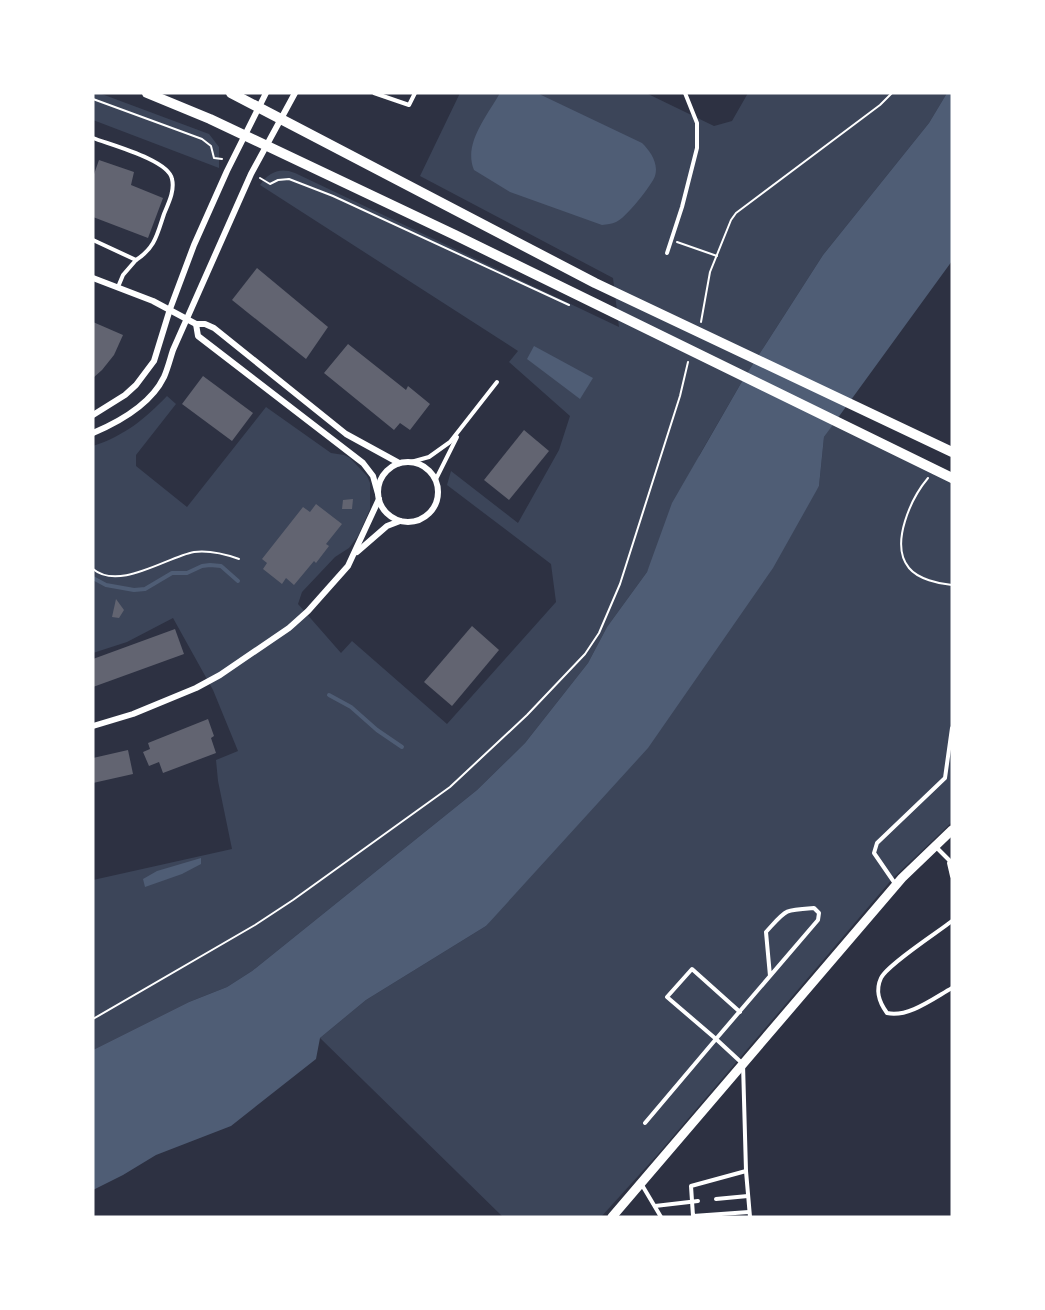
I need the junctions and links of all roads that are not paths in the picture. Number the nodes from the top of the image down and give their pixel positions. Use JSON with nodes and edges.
{"nodes":[{"id":1,"x":147,"y":93,"type":"edge"},
{"id":2,"x":231,"y":93,"type":"edge"},
{"id":3,"x":266,"y":93,"type":"edge"},
{"id":4,"x":295,"y":93,"type":"edge"},
{"id":5,"x":374,"y":93,"type":"edge"},
{"id":6,"x":416,"y":93,"type":"edge"},
{"id":7,"x":685,"y":93,"type":"edge"},
{"id":8,"x":259,"y":107,"type":"junction"},
{"id":9,"x":282,"y":120,"type":"junction"},
{"id":10,"x":245,"y":136,"type":"junction"},
{"id":11,"x":93,"y":138,"type":"edge"},
{"id":12,"x":267,"y":147,"type":"junction"},
{"id":13,"x":93,"y":240,"type":"edge"},
{"id":14,"x":667,"y":254,"type":"dead end"},
{"id":15,"x":136,"y":260,"type":"junction"},
{"id":16,"x":93,"y":278,"type":"edge"},
{"id":17,"x":118,"y":287,"type":"junction"},
{"id":18,"x":170,"y":309,"type":"junction"},
{"id":19,"x":188,"y":320,"type":"junction"},
{"id":20,"x":196,"y":324,"type":"junction"},
{"id":21,"x":498,"y":382,"type":"dead end"},
{"id":22,"x":93,"y":415,"type":"edge"},
{"id":23,"x":93,"y":433,"type":"edge"},
{"id":24,"x":458,"y":433,"type":"junction"},
{"id":25,"x":952,"y":452,"type":"edge"},
{"id":26,"x":411,"y":462,"type":"junction"},
{"id":27,"x":399,"y":463,"type":"junction"},
{"id":28,"x":952,"y":478,"type":"edge"},
{"id":29,"x":436,"y":479,"type":"junction"},
{"id":30,"x":378,"y":497,"type":"junction"},
{"id":31,"x":400,"y":521,"type":"junction"},
{"id":32,"x":354,"y":554,"type":"junction"},
{"id":33,"x":93,"y":726,"type":"edge"},
{"id":34,"x":952,"y":728,"type":"edge"},
{"id":35,"x":952,"y":830,"type":"edge"},
{"id":36,"x":935,"y":845,"type":"junction"},
{"id":37,"x":950,"y":863,"type":"edge"},
{"id":38,"x":952,"y":876,"type":"edge"},
{"id":39,"x":896,"y":885,"type":"junction"},
{"id":40,"x":952,"y":921,"type":"edge"},
{"id":41,"x":770,"y":976,"type":"junction"},
{"id":42,"x":952,"y":988,"type":"edge"},
{"id":43,"x":740,"y":1011,"type":"junction"},
{"id":44,"x":716,"y":1040,"type":"junction"},
{"id":45,"x":743,"y":1064,"type":"junction"},
{"id":46,"x":645,"y":1123,"type":"dead end"},
{"id":47,"x":746,"y":1171,"type":"junction"},
{"id":48,"x":641,"y":1184,"type":"junction"},
{"id":49,"x":748,"y":1196,"type":"junction"},
{"id":50,"x":716,"y":1199,"type":"dead end"},
{"id":51,"x":698,"y":1201,"type":"dead end"},
{"id":52,"x":692,"y":1202,"type":"junction"},
{"id":53,"x":655,"y":1206,"type":"junction"},
{"id":54,"x":750,"y":1215,"type":"edge"},
{"id":55,"x":612,"y":1217,"type":"edge"},
{"id":56,"x":661,"y":1217,"type":"edge"}],
"edges":[{"from":1,"to":10,"type":"main road"},
{"from":2,"to":8,"type":"main road"},
{"from":3,"to":8,"type":"street"},
{"from":4,"to":9,"type":"street"},
{"from":5,"to":6,"type":"lane"},
{"from":7,"to":14,"type":"lane"},
{"from":8,"to":9,"type":"main road"},
{"from":8,"to":10,"type":"street"},
{"from":9,"to":12,"type":"street"},
{"from":9,"to":25,"type":"main road"},
{"from":10,"to":12,"type":"main road"},
{"from":10,"to":18,"type":"street"},
{"from":11,"to":15,"type":"lane"},
{"from":12,"to":19,"type":"street"},
{"from":12,"to":28,"type":"main road"},
{"from":13,"to":15,"type":"lane"},
{"from":15,"to":17,"type":"lane"},
{"from":16,"to":17,"type":"street"},
{"from":17,"to":18,"type":"street"},
{"from":18,"to":19,"type":"street"},
{"from":18,"to":22,"type":"street"},
{"from":19,"to":20,"type":"street"},
{"from":19,"to":23,"type":"street"},
{"from":20,"to":27,"type":"street"},
{"from":20,"to":30,"type":"street"},
{"from":21,"to":24,"type":"lane"},
{"from":24,"to":26,"type":"lane"},
{"from":24,"to":29,"type":"lane"},
{"from":26,"to":27,"type":"street"},
{"from":26,"to":29,"type":"street"},
{"from":27,"to":30,"type":"street"},
{"from":29,"to":31,"type":"street"},
{"from":30,"to":31,"type":"street"},
{"from":30,"to":32,"type":"street"},
{"from":31,"to":32,"type":"street"},
{"from":32,"to":33,"type":"street"},
{"from":34,"to":39,"type":"lane"},
{"from":35,"to":36,"type":"street"},
{"from":36,"to":37,"type":"lane"},
{"from":36,"to":39,"type":"street"},
{"from":37,"to":38,"type":"lane"},
{"from":39,"to":45,"type":"street"},
{"from":40,"to":42,"type":"lane"},
{"from":41,"to":41,"type":"lane"},
{"from":41,"to":43,"type":"lane"},
{"from":43,"to":44,"type":"lane"},
{"from":43,"to":44,"type":"lane"},
{"from":44,"to":45,"type":"lane"},
{"from":44,"to":46,"type":"lane"},
{"from":45,"to":47,"type":"lane"},
{"from":45,"to":48,"type":"street"},
{"from":47,"to":49,"type":"lane"},
{"from":47,"to":52,"type":"lane"},
{"from":48,"to":53,"type":"lane"},
{"from":48,"to":55,"type":"street"},
{"from":49,"to":50,"type":"lane"},
{"from":49,"to":54,"type":"lane"},
{"from":51,"to":52,"type":"lane"},
{"from":52,"to":53,"type":"lane"},
{"from":52,"to":54,"type":"lane"},
{"from":53,"to":56,"type":"lane"}]}
